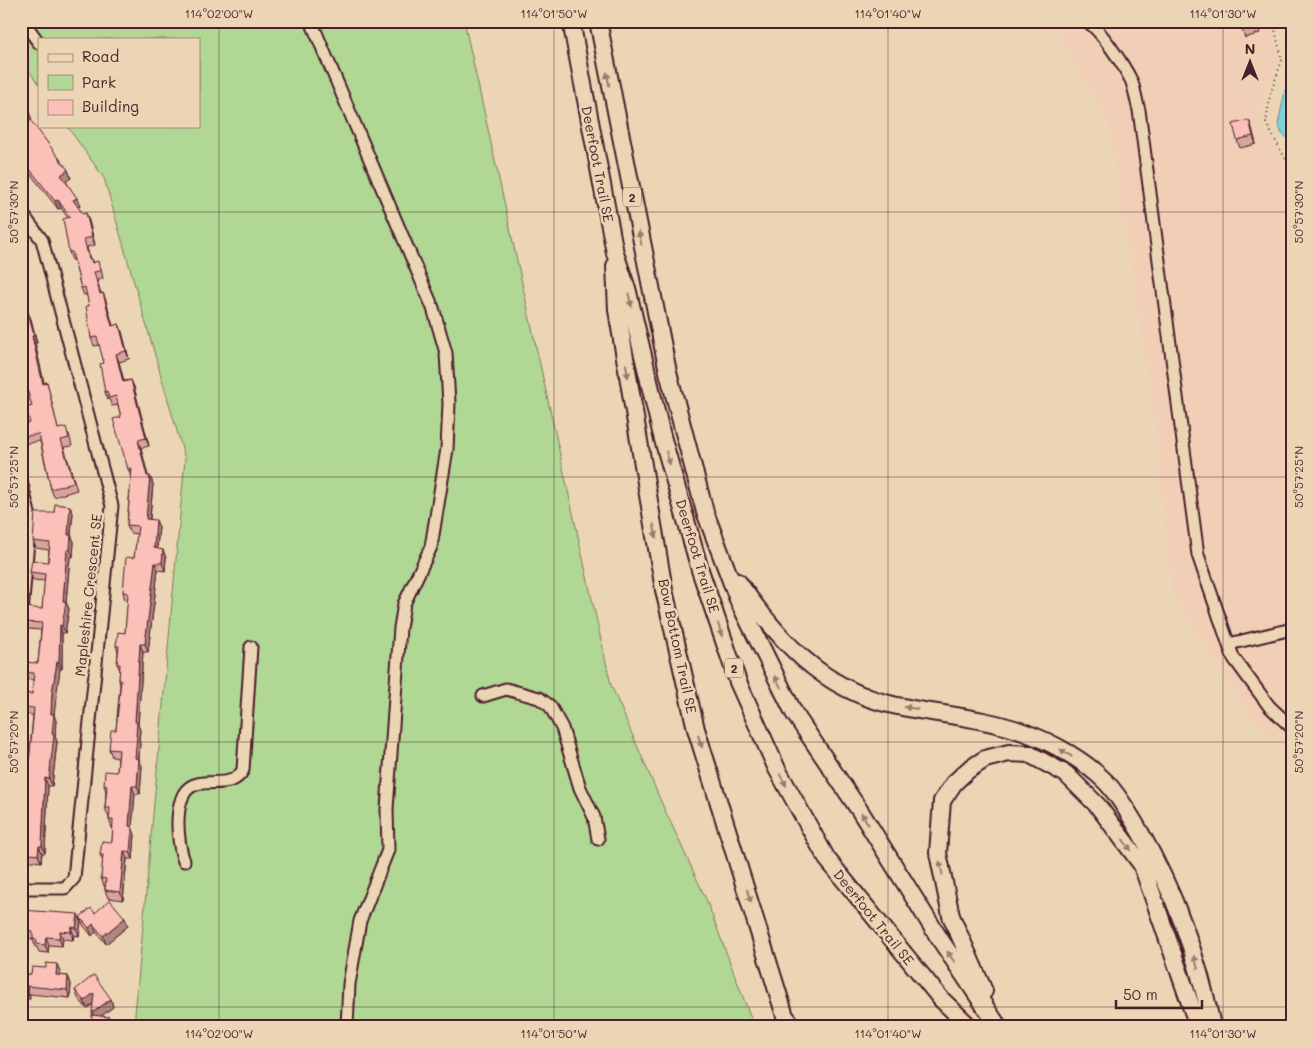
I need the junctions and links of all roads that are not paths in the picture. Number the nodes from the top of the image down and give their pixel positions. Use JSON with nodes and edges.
{"nodes":[{"id":1,"x":23,"y":21,"type":"edge"},
{"id":2,"x":311,"y":21,"type":"edge"},
{"id":3,"x":571,"y":21,"type":"edge"},
{"id":4,"x":598,"y":21,"type":"edge"},
{"id":5,"x":1086,"y":21,"type":"edge"},
{"id":6,"x":38,"y":42,"type":"edge"},
{"id":7,"x":21,"y":212,"type":"edge"},
{"id":8,"x":615,"y":254,"type":"junction"},
{"id":9,"x":21,"y":482,"type":"edge"},
{"id":10,"x":725,"y":563,"type":"junction"},
{"id":11,"x":21,"y":625,"type":"edge"},
{"id":12,"x":1292,"y":629,"type":"edge"},
{"id":13,"x":1229,"y":644,"type":"junction"},
{"id":14,"x":252,"y":647,"type":"dead end"},
{"id":15,"x":484,"y":696,"type":"dead end"},
{"id":16,"x":1292,"y":728,"type":"edge"},
{"id":17,"x":598,"y":840,"type":"dead end"},
{"id":18,"x":184,"y":861,"type":"dead end"},
{"id":19,"x":21,"y":888,"type":"edge"},
{"id":20,"x":788,"y":1023,"type":"edge"},
{"id":21,"x":347,"y":1026,"type":"edge"},
{"id":22,"x":969,"y":1026,"type":"edge"},
{"id":23,"x":998,"y":1026,"type":"edge"},
{"id":24,"x":1198,"y":1026,"type":"edge"},
{"id":25,"x":1212,"y":1026,"type":"edge"}],
"edges":[{"from":1,"to":6,"type":"street"},
{"from":2,"to":21,"type":"street"},
{"from":3,"to":8,"type":"highway","name":"Deerfoot Trail SE","number":"2"},
{"from":10,"to":4,"type":"highway","name":"Deerfoot Trail SE","number":"2","one_way":true},
{"from":5,"to":13,"type":"street"},
{"from":7,"to":19,"type":"street","name":"Mapleshire Crescent SE"},
{"from":8,"to":20,"type":"highway","name":"Bow Bottom Trail SE","one_way":true},
{"from":8,"to":22,"type":"highway","name":"Deerfoot Trail SE","number":"2","one_way":true},
{"from":9,"to":11,"type":"street"},
{"from":23,"to":10,"type":"highway","name":"Deerfoot Trail SE","number":"2","one_way":true},
{"from":25,"to":10,"type":"highway","one_way":true},
{"from":12,"to":13,"type":"street"},
{"from":13,"to":16,"type":"street"},
{"from":14,"to":18,"type":"street"},
{"from":15,"to":17,"type":"street"},
{"from":23,"to":24,"type":"highway","one_way":true}]}
